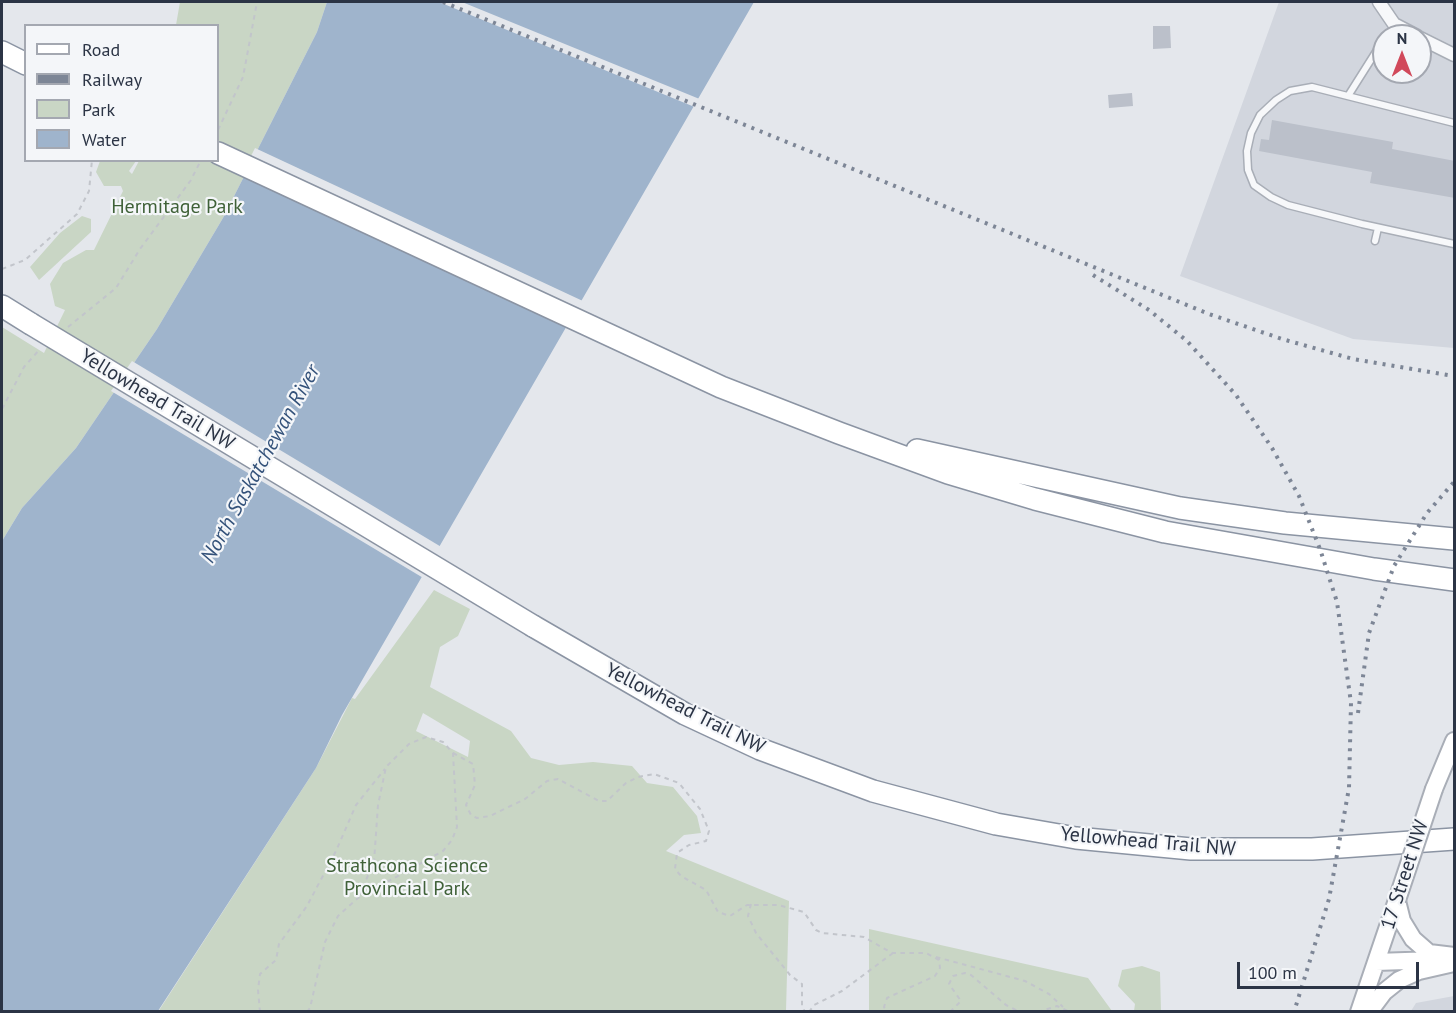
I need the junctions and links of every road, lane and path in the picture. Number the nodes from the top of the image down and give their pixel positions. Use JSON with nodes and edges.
{"nodes":[{"id":1,"x":257,"y":2,"type":"edge"},
{"id":2,"x":1379,"y":2,"type":"edge"},
{"id":3,"x":1394,"y":24,"type":"edge"},
{"id":4,"x":1432,"y":44,"type":"edge"},
{"id":5,"x":2,"y":52,"type":"edge"},
{"id":6,"x":1455,"y":55,"type":"edge"},
{"id":7,"x":1372,"y":58,"type":"edge"},
{"id":8,"x":24,"y":63,"type":"edge"},
{"id":9,"x":1348,"y":96,"type":"junction"},
{"id":10,"x":1455,"y":123,"type":"edge"},
{"id":11,"x":219,"y":128,"type":"edge"},
{"id":12,"x":219,"y":153,"type":"edge"},
{"id":13,"x":92,"y":162,"type":"edge"},
{"id":14,"x":200,"y":162,"type":"edge"},
{"id":15,"x":1378,"y":228,"type":"junction"},
{"id":16,"x":1375,"y":241,"type":"dead end"},
{"id":17,"x":1455,"y":244,"type":"edge"},
{"id":18,"x":2,"y":268,"type":"edge"},
{"id":19,"x":2,"y":306,"type":"edge"},
{"id":20,"x":66,"y":328,"type":"dead end"},
{"id":21,"x":48,"y":343,"type":"dead end"},
{"id":22,"x":2,"y":409,"type":"edge"},
{"id":23,"x":838,"y":434,"type":"junction"},
{"id":24,"x":1455,"y":539,"type":"edge"},
{"id":25,"x":1455,"y":580,"type":"edge"},
{"id":26,"x":1455,"y":741,"type":"edge"},
{"id":27,"x":453,"y":753,"type":"junction"},
{"id":28,"x":386,"y":767,"type":"junction"},
{"id":29,"x":1451,"y":840,"type":"edge"},
{"id":30,"x":358,"y":898,"type":"junction"},
{"id":31,"x":1397,"y":900,"type":"junction"},
{"id":32,"x":751,"y":904,"type":"junction"},
{"id":33,"x":893,"y":953,"type":"junction"},
{"id":34,"x":934,"y":956,"type":"junction"},
{"id":35,"x":1455,"y":959,"type":"edge"},
{"id":36,"x":1376,"y":962,"type":"junction"},
{"id":37,"x":1063,"y":1007,"type":"junction"},
{"id":38,"x":260,"y":1011,"type":"edge"},
{"id":39,"x":307,"y":1011,"type":"edge"},
{"id":40,"x":807,"y":1011,"type":"edge"},
{"id":41,"x":887,"y":1011,"type":"edge"},
{"id":42,"x":950,"y":1011,"type":"edge"},
{"id":43,"x":1020,"y":1011,"type":"edge"},
{"id":44,"x":1038,"y":1011,"type":"edge"},
{"id":45,"x":1070,"y":1011,"type":"edge"},
{"id":46,"x":1359,"y":1011,"type":"edge"},
{"id":47,"x":1369,"y":1011,"type":"edge"}],
"edges":[{"from":1,"to":11,"type":"path"},
{"from":2,"to":3,"type":"street"},
{"from":4,"to":6,"type":"street"},
{"from":5,"to":8,"type":"highway"},
{"from":7,"to":9,"type":"lane"},
{"from":9,"to":10,"type":"lane"},
{"from":9,"to":15,"type":"lane"},
{"from":12,"to":23,"type":"highway"},
{"from":13,"to":18,"type":"path"},
{"from":14,"to":20,"type":"path"},
{"from":15,"to":16,"type":"lane"},
{"from":15,"to":17,"type":"lane"},
{"from":19,"to":29,"type":"highway","name":"Yellowhead Trail NW","bridge":true},
{"from":21,"to":22,"type":"path"},
{"from":23,"to":24,"type":"highway"},
{"from":23,"to":25,"type":"highway"},
{"from":26,"to":31,"type":"main road","name":"17 Street NW","bridge":true},
{"from":27,"to":28,"type":"path"},
{"from":27,"to":30,"type":"path"},
{"from":27,"to":32,"type":"path"},
{"from":28,"to":30,"type":"path"},
{"from":28,"to":38,"type":"path"},
{"from":30,"to":39,"type":"path"},
{"from":31,"to":35,"type":"main road"},
{"from":31,"to":36,"type":"main road","name":"17 Street NW"},
{"from":32,"to":33,"type":"path"},
{"from":32,"to":40,"type":"path"},
{"from":33,"to":34,"type":"path"},
{"from":33,"to":40,"type":"path"},
{"from":34,"to":37,"type":"path"},
{"from":34,"to":41,"type":"path"},
{"from":35,"to":36,"type":"main road"},
{"from":35,"to":47,"type":"main road"},
{"from":36,"to":46,"type":"main road","name":"17 Street NW"},
{"from":37,"to":44,"type":"path"},
{"from":37,"to":45,"type":"path"},
{"from":42,"to":43,"type":"path"}]}
